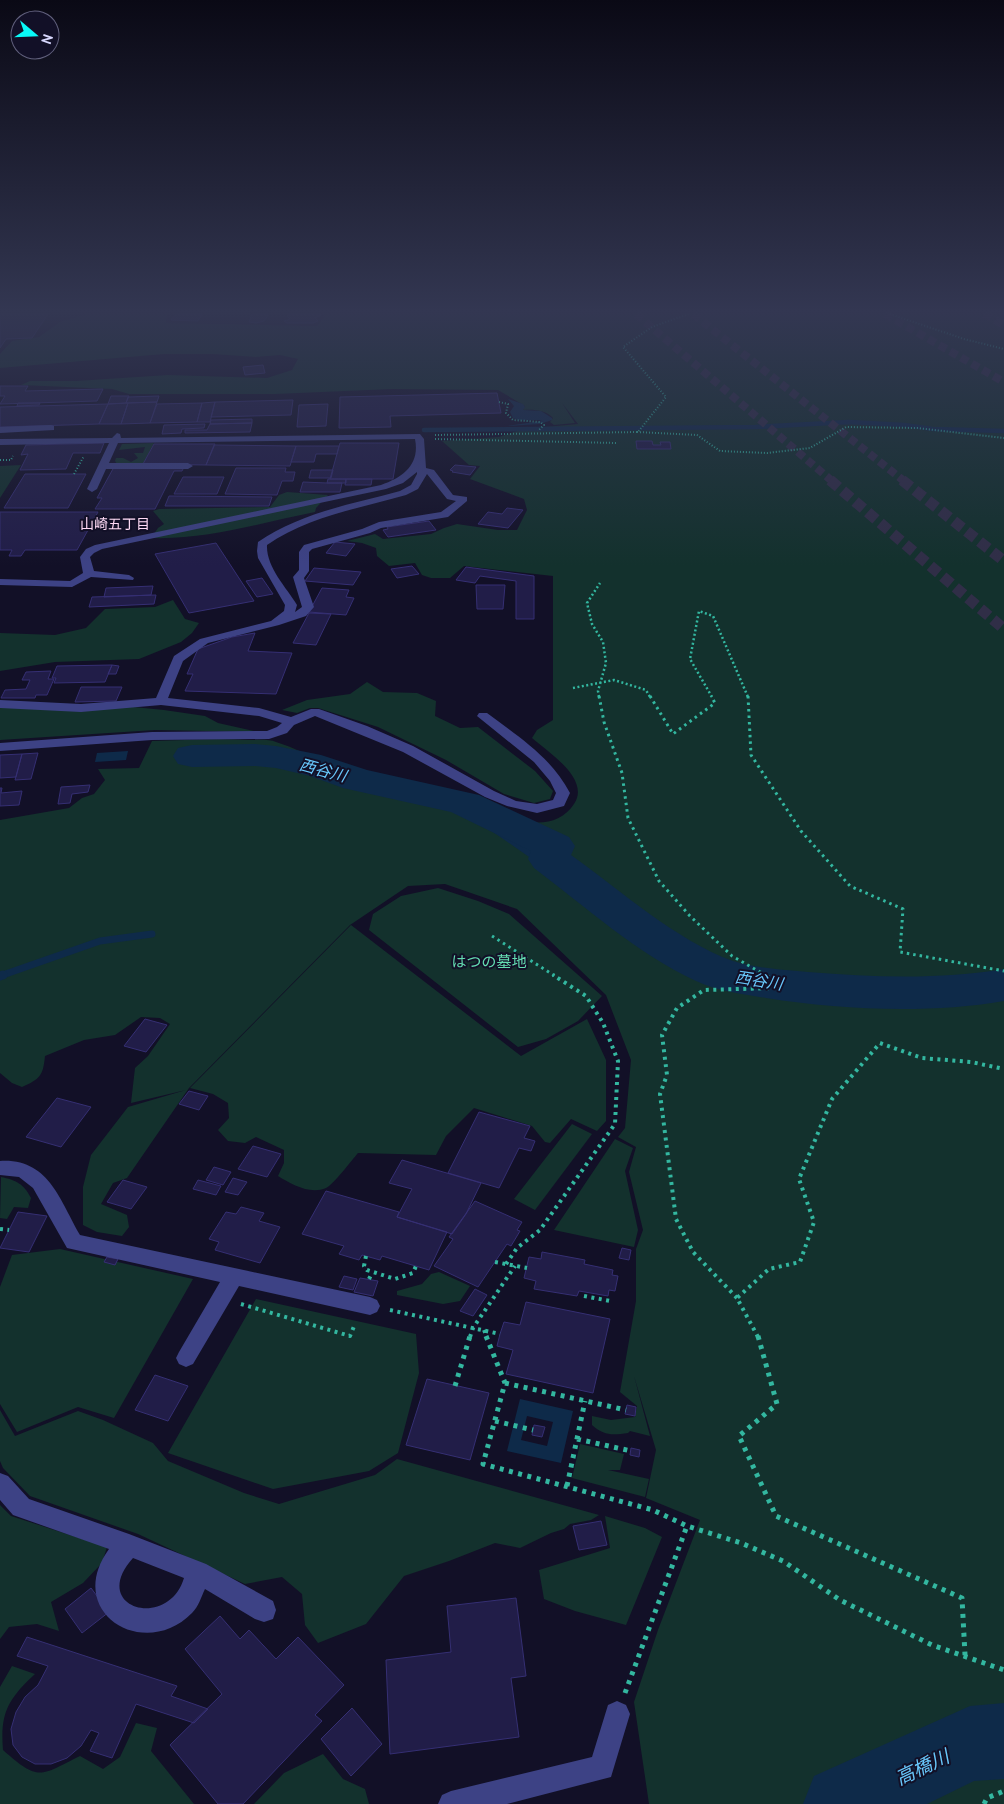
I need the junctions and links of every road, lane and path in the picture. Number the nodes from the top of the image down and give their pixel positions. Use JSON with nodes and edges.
{"nodes":[{"id":1,"x":665,"y":398,"type":"edge"},
{"id":2,"x":499,"y":402,"type":"dead end"},
{"id":3,"x":51,"y":428,"type":"dead end"},
{"id":4,"x":0,"y":430,"type":"edge"},
{"id":5,"x":538,"y":431,"type":"junction"},
{"id":6,"x":636,"y":432,"type":"dead end"},
{"id":7,"x":418,"y":437,"type":"junction"},
{"id":8,"x":116,"y":438,"type":"junction"},
{"id":9,"x":1004,"y":438,"type":"edge"},
{"id":10,"x":0,"y":442,"type":"edge"},
{"id":11,"x":617,"y":443,"type":"dead end"},
{"id":12,"x":84,"y":456,"type":"dead end"},
{"id":13,"x":420,"y":465,"type":"junction"},
{"id":14,"x":104,"y":466,"type":"junction"},
{"id":15,"x":188,"y":466,"type":"dead end"},
{"id":16,"x":74,"y":474,"type":"dead end"},
{"id":17,"x":92,"y":489,"type":"dead end"},
{"id":18,"x":89,"y":574,"type":"junction"},
{"id":19,"x":129,"y":578,"type":"dead end"},
{"id":20,"x":0,"y":582,"type":"edge"},
{"id":21,"x":600,"y":583,"type":"dead end"},
{"id":22,"x":275,"y":623,"type":"junction"},
{"id":23,"x":599,"y":683,"type":"junction"},
{"id":24,"x":573,"y":688,"type":"dead end"},
{"id":25,"x":161,"y":701,"type":"junction"},
{"id":26,"x":0,"y":704,"type":"edge"},
{"id":27,"x":483,"y":716,"type":"dead end"},
{"id":28,"x":290,"y":722,"type":"junction"},
{"id":29,"x":0,"y":747,"type":"edge"},
{"id":30,"x":492,"y":936,"type":"dead end"},
{"id":31,"x":1004,"y":971,"type":"edge"},
{"id":32,"x":1004,"y":1069,"type":"edge"},
{"id":33,"x":0,"y":1168,"type":"edge"},
{"id":34,"x":1,"y":1230,"type":"edge"},
{"id":35,"x":9,"y":1230,"type":"dead end"},
{"id":36,"x":366,"y":1256,"type":"dead end"},
{"id":37,"x":495,"y":1262,"type":"dead end"},
{"id":38,"x":506,"y":1264,"type":"junction"},
{"id":39,"x":416,"y":1266,"type":"dead end"},
{"id":40,"x":515,"y":1266,"type":"junction"},
{"id":41,"x":527,"y":1268,"type":"dead end"},
{"id":42,"x":372,"y":1273,"type":"junction"},
{"id":43,"x":234,"y":1276,"type":"junction"},
{"id":44,"x":369,"y":1280,"type":"dead end"},
{"id":45,"x":584,"y":1296,"type":"dead end"},
{"id":46,"x":736,"y":1298,"type":"junction"},
{"id":47,"x":610,"y":1301,"type":"dead end"},
{"id":48,"x":240,"y":1304,"type":"dead end"},
{"id":49,"x":370,"y":1306,"type":"joint"},
{"id":50,"x":473,"y":1328,"type":"junction"},
{"id":51,"x":484,"y":1330,"type":"junction"},
{"id":52,"x":500,"y":1334,"type":"dead end"},
{"id":53,"x":350,"y":1336,"type":"dead end"},
{"id":54,"x":186,"y":1358,"type":"dead end"},
{"id":55,"x":505,"y":1383,"type":"junction"},
{"id":56,"x":456,"y":1386,"type":"dead end"},
{"id":57,"x":585,"y":1401,"type":"junction"},
{"id":58,"x":626,"y":1410,"type":"dead end"},
{"id":59,"x":495,"y":1421,"type":"junction"},
{"id":60,"x":533,"y":1430,"type":"dead end"},
{"id":61,"x":577,"y":1440,"type":"junction"},
{"id":62,"x":631,"y":1451,"type":"dead end"},
{"id":63,"x":0,"y":1484,"type":"edge"},
{"id":64,"x":567,"y":1486,"type":"junction"},
{"id":65,"x":687,"y":1526,"type":"junction"},
{"id":66,"x":129,"y":1545,"type":"junction"},
{"id":67,"x":198,"y":1572,"type":"junction"},
{"id":68,"x":264,"y":1610,"type":"dead end"},
{"id":69,"x":965,"y":1655,"type":"junction"},
{"id":70,"x":1004,"y":1670,"type":"edge"},
{"id":71,"x":618,"y":1714,"type":"joint"},
{"id":72,"x":1004,"y":1791,"type":"edge"},
{"id":73,"x":451,"y":1804,"type":"edge"},
{"id":74,"x":984,"y":1804,"type":"edge"}],
"edges":[{"from":1,"to":5,"type":"path"},
{"from":2,"to":5,"type":"path"},
{"from":3,"to":4,"type":"street"},
{"from":5,"to":7,"type":"path"},
{"from":6,"to":9,"type":"path"},
{"from":7,"to":8,"type":"street"},
{"from":7,"to":11,"type":"path"},
{"from":7,"to":13,"type":"street"},
{"from":8,"to":10,"type":"street"},
{"from":8,"to":14,"type":"street"},
{"from":12,"to":16,"type":"path"},
{"from":13,"to":18,"type":"street"},
{"from":13,"to":22,"type":"street"},
{"from":13,"to":22,"type":"street"},
{"from":14,"to":15,"type":"street"},
{"from":14,"to":17,"type":"street"},
{"from":18,"to":19,"type":"street"},
{"from":18,"to":20,"type":"street"},
{"from":21,"to":23,"type":"path"},
{"from":22,"to":25,"type":"street"},
{"from":23,"to":24,"type":"path"},
{"from":23,"to":31,"type":"path"},
{"from":23,"to":46,"type":"path"},
{"from":25,"to":26,"type":"street"},
{"from":25,"to":28,"type":"street"},
{"from":27,"to":28,"type":"street"},
{"from":28,"to":29,"type":"street"},
{"from":30,"to":38,"type":"path"},
{"from":32,"to":46,"type":"path"},
{"from":33,"to":43,"type":"street"},
{"from":34,"to":35,"type":"path"},
{"from":36,"to":42,"type":"path"},
{"from":37,"to":38,"type":"path"},
{"from":38,"to":40,"type":"path"},
{"from":39,"to":42,"type":"path"},
{"from":40,"to":41,"type":"path"},
{"from":40,"to":50,"type":"path"},
{"from":42,"to":44,"type":"path"},
{"from":43,"to":49,"type":"street"},
{"from":43,"to":54,"type":"street"},
{"from":45,"to":47,"type":"path"},
{"from":46,"to":69,"type":"path"},
{"from":48,"to":53,"type":"path"},
{"from":49,"to":50,"type":"path"},
{"from":50,"to":51,"type":"path"},
{"from":50,"to":56,"type":"path"},
{"from":51,"to":52,"type":"path"},
{"from":51,"to":55,"type":"path"},
{"from":55,"to":57,"type":"path"},
{"from":55,"to":59,"type":"path"},
{"from":57,"to":58,"type":"path"},
{"from":57,"to":61,"type":"path"},
{"from":59,"to":60,"type":"path"},
{"from":59,"to":64,"type":"path"},
{"from":61,"to":62,"type":"path"},
{"from":61,"to":64,"type":"path"},
{"from":63,"to":66,"type":"street"},
{"from":64,"to":65,"type":"path"},
{"from":65,"to":69,"type":"path"},
{"from":65,"to":71,"type":"path"},
{"from":66,"to":67,"type":"street"},
{"from":66,"to":67,"type":"street"},
{"from":67,"to":68,"type":"street"},
{"from":69,"to":70,"type":"path"},
{"from":71,"to":73,"type":"street"},
{"from":72,"to":74,"type":"path"}]}
